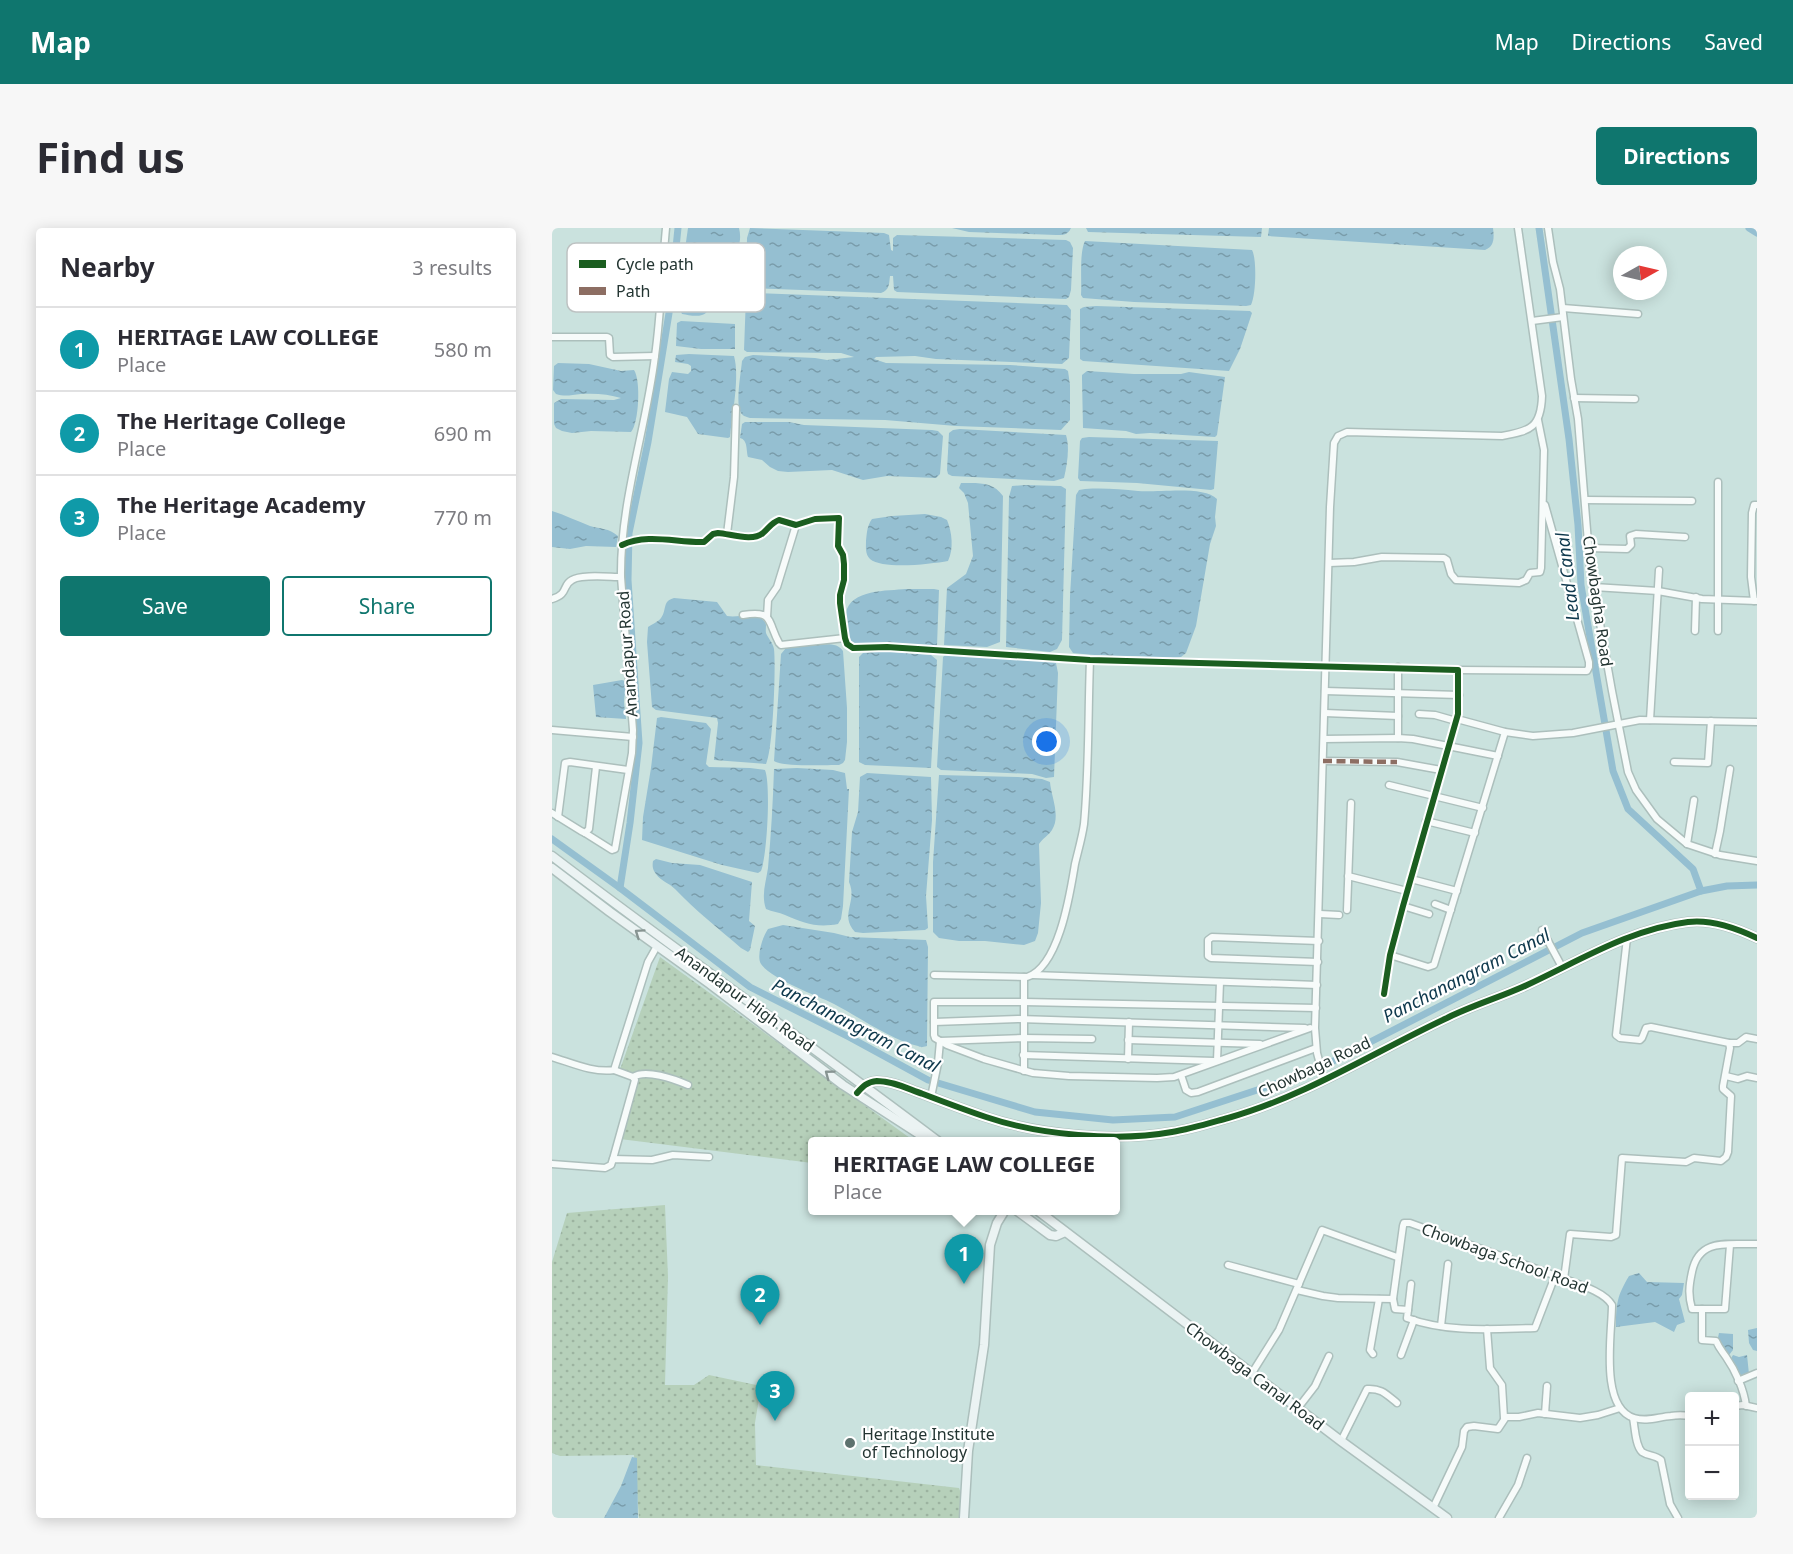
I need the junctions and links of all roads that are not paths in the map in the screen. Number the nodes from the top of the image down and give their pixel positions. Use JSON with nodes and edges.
{"nodes":[{"id":1,"x":666,"y":228,"type":"edge"},
{"id":2,"x":1518,"y":228,"type":"edge"},
{"id":3,"x":1548,"y":228,"type":"edge"},
{"id":4,"x":665,"y":243,"type":"edge"},
{"id":5,"x":1563,"y":308,"type":"junction"},
{"id":6,"x":659,"y":312,"type":"edge"},
{"id":7,"x":1638,"y":314,"type":"dead end"},
{"id":8,"x":1563,"y":317,"type":"junction"},
{"id":9,"x":1532,"y":321,"type":"junction"},
{"id":10,"x":552,"y":337,"type":"edge"},
{"id":11,"x":655,"y":356,"type":"junction"},
{"id":12,"x":1574,"y":398,"type":"junction"},
{"id":13,"x":1635,"y":399,"type":"dead end"},
{"id":14,"x":736,"y":408,"type":"dead end"},
{"id":15,"x":1539,"y":420,"type":"junction"},
{"id":16,"x":1718,"y":482,"type":"dead end"},
{"id":17,"x":1543,"y":499,"type":"junction"},
{"id":18,"x":1585,"y":500,"type":"junction"},
{"id":19,"x":1692,"y":501,"type":"dead end"},
{"id":20,"x":1757,"y":505,"type":"edge"},
{"id":21,"x":796,"y":525,"type":"junction"},
{"id":22,"x":727,"y":534,"type":"junction"},
{"id":23,"x":1685,"y":537,"type":"dead end"},
{"id":24,"x":624,"y":544,"type":"junction"},
{"id":25,"x":1588,"y":548,"type":"junction"},
{"id":26,"x":1329,"y":563,"type":"junction"},
{"id":27,"x":1659,"y":570,"type":"dead end"},
{"id":28,"x":621,"y":577,"type":"junction"},
{"id":29,"x":1594,"y":586,"type":"junction"},
{"id":30,"x":1658,"y":591,"type":"junction"},
{"id":31,"x":1696,"y":597,"type":"junction"},
{"id":32,"x":552,"y":599,"type":"edge"},
{"id":33,"x":1719,"y":600,"type":"junction"},
{"id":34,"x":1755,"y":601,"type":"edge"},
{"id":35,"x":743,"y":615,"type":"dead end"},
{"id":36,"x":767,"y":617,"type":"junction"},
{"id":37,"x":1695,"y":631,"type":"dead end"},
{"id":38,"x":1718,"y":632,"type":"dead end"},
{"id":39,"x":845,"y":638,"type":"junction"},
{"id":40,"x":1090,"y":660,"type":"junction"},
{"id":41,"x":1326,"y":666,"type":"junction"},
{"id":42,"x":1398,"y":668,"type":"junction"},
{"id":43,"x":1458,"y":670,"type":"junction"},
{"id":44,"x":1325,"y":691,"type":"junction"},
{"id":45,"x":1398,"y":693,"type":"junction"},
{"id":46,"x":1460,"y":695,"type":"junction"},
{"id":47,"x":1325,"y":713,"type":"junction"},
{"id":48,"x":1419,"y":714,"type":"dead end"},
{"id":49,"x":1398,"y":716,"type":"junction"},
{"id":50,"x":1457,"y":720,"type":"junction"},
{"id":51,"x":1650,"y":720,"type":"junction"},
{"id":52,"x":1711,"y":721,"type":"junction"},
{"id":53,"x":1757,"y":722,"type":"edge"},
{"id":54,"x":1616,"y":724,"type":"junction"},
{"id":55,"x":552,"y":730,"type":"edge"},
{"id":56,"x":1505,"y":732,"type":"junction"},
{"id":57,"x":633,"y":737,"type":"junction"},
{"id":58,"x":1398,"y":738,"type":"junction"},
{"id":59,"x":1324,"y":739,"type":"junction"},
{"id":60,"x":1449,"y":747,"type":"junction"},
{"id":61,"x":1498,"y":756,"type":"junction"},
{"id":62,"x":1323,"y":761,"type":"junction"},
{"id":63,"x":1674,"y":762,"type":"dead end"},
{"id":64,"x":597,"y":767,"type":"junction"},
{"id":65,"x":1730,"y":769,"type":"dead end"},
{"id":66,"x":628,"y":770,"type":"junction"},
{"id":67,"x":1441,"y":770,"type":"junction"},
{"id":68,"x":1389,"y":785,"type":"dead end"},
{"id":69,"x":1434,"y":796,"type":"junction"},
{"id":70,"x":1694,"y":800,"type":"dead end"},
{"id":71,"x":1351,"y":803,"type":"dead end"},
{"id":72,"x":1483,"y":808,"type":"junction"},
{"id":73,"x":555,"y":815,"type":"edge"},
{"id":74,"x":1426,"y":821,"type":"junction"},
{"id":75,"x":585,"y":833,"type":"junction"},
{"id":76,"x":1475,"y":833,"type":"junction"},
{"id":77,"x":1688,"y":844,"type":"junction"},
{"id":78,"x":1715,"y":854,"type":"junction"},
{"id":79,"x":552,"y":856,"type":"edge"},
{"id":80,"x":1757,"y":861,"type":"edge"},
{"id":81,"x":552,"y":868,"type":"edge"},
{"id":82,"x":1348,"y":876,"type":"junction"},
{"id":83,"x":1410,"y":879,"type":"junction"},
{"id":84,"x":1407,"y":891,"type":"junction"},
{"id":85,"x":1457,"y":891,"type":"junction"},
{"id":86,"x":1435,"y":904,"type":"dead end"},
{"id":87,"x":1403,"y":906,"type":"junction"},
{"id":88,"x":1347,"y":910,"type":"dead end"},
{"id":89,"x":1452,"y":910,"type":"junction"},
{"id":90,"x":1320,"y":914,"type":"junction"},
{"id":91,"x":1429,"y":914,"type":"dead end"},
{"id":92,"x":1339,"y":915,"type":"dead end"},
{"id":93,"x":1542,"y":930,"type":"dead end"},
{"id":94,"x":1757,"y":938,"type":"edge"},
{"id":95,"x":1627,"y":939,"type":"junction"},
{"id":96,"x":1318,"y":941,"type":"junction"},
{"id":97,"x":657,"y":946,"type":"junction"},
{"id":98,"x":1390,"y":955,"type":"junction"},
{"id":99,"x":1318,"y":962,"type":"junction"},
{"id":100,"x":1560,"y":963,"type":"junction"},
{"id":101,"x":934,"y":975,"type":"dead end"},
{"id":102,"x":1032,"y":975,"type":"junction"},
{"id":103,"x":1024,"y":977,"type":"junction"},
{"id":104,"x":1220,"y":982,"type":"junction"},
{"id":105,"x":1317,"y":985,"type":"junction"},
{"id":106,"x":1384,"y":994,"type":"dead end"},
{"id":107,"x":1024,"y":1002,"type":"junction"},
{"id":108,"x":1219,"y":1006,"type":"junction"},
{"id":109,"x":1316,"y":1008,"type":"junction"},
{"id":110,"x":1023,"y":1019,"type":"junction"},
{"id":111,"x":934,"y":1022,"type":"junction"},
{"id":112,"x":1129,"y":1022,"type":"junction"},
{"id":113,"x":1219,"y":1024,"type":"junction"},
{"id":114,"x":1313,"y":1028,"type":"junction"},
{"id":115,"x":1023,"y":1038,"type":"junction"},
{"id":116,"x":1092,"y":1039,"type":"dead end"},
{"id":117,"x":1757,"y":1039,"type":"edge"},
{"id":118,"x":1128,"y":1040,"type":"junction"},
{"id":119,"x":940,"y":1041,"type":"junction"},
{"id":120,"x":1218,"y":1042,"type":"junction"},
{"id":121,"x":1729,"y":1043,"type":"junction"},
{"id":122,"x":1264,"y":1044,"type":"junction"},
{"id":123,"x":1317,"y":1050,"type":"junction"},
{"id":124,"x":1023,"y":1055,"type":"junction"},
{"id":125,"x":552,"y":1057,"type":"edge"},
{"id":126,"x":1128,"y":1059,"type":"junction"},
{"id":127,"x":1219,"y":1061,"type":"junction"},
{"id":128,"x":614,"y":1070,"type":"junction"},
{"id":129,"x":1024,"y":1071,"type":"junction"},
{"id":130,"x":1181,"y":1075,"type":"junction"},
{"id":131,"x":1324,"y":1076,"type":"junction"},
{"id":132,"x":1725,"y":1076,"type":"junction"},
{"id":133,"x":633,"y":1077,"type":"junction"},
{"id":134,"x":1757,"y":1078,"type":"edge"},
{"id":135,"x":688,"y":1085,"type":"dead end"},
{"id":136,"x":864,"y":1085,"type":"junction"},
{"id":137,"x":857,"y":1093,"type":"junction"},
{"id":138,"x":931,"y":1097,"type":"junction"},
{"id":139,"x":923,"y":1137,"type":"edge"},
{"id":140,"x":932,"y":1137,"type":"edge"},
{"id":141,"x":709,"y":1157,"type":"dead end"},
{"id":142,"x":613,"y":1159,"type":"junction"},
{"id":143,"x":552,"y":1164,"type":"edge"},
{"id":144,"x":1001,"y":1215,"type":"edge"},
{"id":145,"x":1023,"y":1215,"type":"edge"},
{"id":146,"x":1043,"y":1215,"type":"edge"},
{"id":147,"x":1065,"y":1232,"type":"junction"},
{"id":148,"x":1757,"y":1244,"type":"edge"},
{"id":149,"x":1730,"y":1245,"type":"junction"},
{"id":150,"x":1397,"y":1257,"type":"junction"},
{"id":151,"x":1448,"y":1264,"type":"dead end"},
{"id":152,"x":1228,"y":1265,"type":"dead end"},
{"id":153,"x":1555,"y":1276,"type":"junction"},
{"id":154,"x":1564,"y":1279,"type":"junction"},
{"id":155,"x":1412,"y":1284,"type":"dead end"},
{"id":156,"x":1298,"y":1287,"type":"junction"},
{"id":157,"x":1379,"y":1299,"type":"junction"},
{"id":158,"x":1393,"y":1299,"type":"junction"},
{"id":159,"x":1408,"y":1310,"type":"junction"},
{"id":160,"x":1702,"y":1310,"type":"junction"},
{"id":161,"x":1414,"y":1320,"type":"junction"},
{"id":162,"x":1441,"y":1326,"type":"junction"},
{"id":163,"x":1487,"y":1329,"type":"junction"},
{"id":164,"x":1373,"y":1354,"type":"dead end"},
{"id":165,"x":1401,"y":1355,"type":"dead end"},
{"id":166,"x":1329,"y":1356,"type":"dead end"},
{"id":167,"x":1252,"y":1372,"type":"junction"},
{"id":168,"x":1757,"y":1373,"type":"edge"},
{"id":169,"x":1738,"y":1381,"type":"junction"},
{"id":170,"x":1547,"y":1386,"type":"dead end"},
{"id":171,"x":1397,"y":1403,"type":"dead end"},
{"id":172,"x":1739,"y":1406,"type":"edge"},
{"id":173,"x":1746,"y":1406,"type":"junction"},
{"id":174,"x":1298,"y":1408,"type":"junction"},
{"id":175,"x":1620,"y":1408,"type":"junction"},
{"id":176,"x":1757,"y":1408,"type":"edge"},
{"id":177,"x":1545,"y":1414,"type":"junction"},
{"id":178,"x":1685,"y":1416,"type":"edge"},
{"id":179,"x":1504,"y":1418,"type":"junction"},
{"id":180,"x":1633,"y":1418,"type":"junction"},
{"id":181,"x":1341,"y":1441,"type":"junction"},
{"id":182,"x":1527,"y":1458,"type":"dead end"},
{"id":183,"x":1433,"y":1508,"type":"junction"},
{"id":184,"x":964,"y":1518,"type":"edge"},
{"id":185,"x":1447,"y":1518,"type":"edge"},
{"id":186,"x":1499,"y":1518,"type":"edge"},
{"id":187,"x":1678,"y":1518,"type":"edge"}],
"edges":[{"from":1,"to":4,"type":"street"},
{"from":2,"to":9,"type":"street"},
{"from":3,"to":5,"type":"street","name":"Chowbagha Road"},
{"from":5,"to":7,"type":"street"},
{"from":5,"to":8,"type":"street","name":"Chowbagha Road"},
{"from":6,"to":11,"type":"street"},
{"from":8,"to":9,"type":"street"},
{"from":8,"to":12,"type":"street","name":"Chowbagha Road"},
{"from":9,"to":15,"type":"street"},
{"from":10,"to":11,"type":"street"},
{"from":11,"to":24,"type":"street"},
{"from":12,"to":13,"type":"street"},
{"from":12,"to":18,"type":"street","name":"Chowbagha Road"},
{"from":14,"to":22,"type":"street"},
{"from":15,"to":17,"type":"street"},
{"from":15,"to":26,"type":"street"},
{"from":16,"to":33,"type":"street"},
{"from":17,"to":26,"type":"street"},
{"from":17,"to":43,"type":"street"},
{"from":18,"to":19,"type":"street"},
{"from":18,"to":25,"type":"street","name":"Chowbagha Road"},
{"from":20,"to":34,"type":"street"},
{"from":21,"to":22,"type":"street"},
{"from":21,"to":36,"type":"street"},
{"from":21,"to":39,"type":"street"},
{"from":22,"to":24,"type":"street"},
{"from":23,"to":25,"type":"street"},
{"from":24,"to":28,"type":"street"},
{"from":25,"to":29,"type":"street","name":"Chowbagha Road"},
{"from":26,"to":41,"type":"street"},
{"from":27,"to":30,"type":"street"},
{"from":28,"to":32,"type":"street","name":"Anandapur Road"},
{"from":28,"to":57,"type":"street","name":"Anandapur Road"},
{"from":29,"to":30,"type":"street"},
{"from":29,"to":54,"type":"street","name":"Chowbagha Road"},
{"from":30,"to":31,"type":"street"},
{"from":30,"to":51,"type":"street"},
{"from":31,"to":33,"type":"street"},
{"from":31,"to":37,"type":"street"},
{"from":33,"to":34,"type":"street"},
{"from":33,"to":38,"type":"street"},
{"from":35,"to":36,"type":"street"},
{"from":36,"to":39,"type":"street"},
{"from":39,"to":40,"type":"street"},
{"from":40,"to":41,"type":"street"},
{"from":40,"to":102,"type":"street"},
{"from":41,"to":42,"type":"street"},
{"from":41,"to":44,"type":"street"},
{"from":42,"to":43,"type":"street"},
{"from":42,"to":45,"type":"street"},
{"from":43,"to":46,"type":"street"},
{"from":44,"to":45,"type":"street"},
{"from":44,"to":47,"type":"street"},
{"from":45,"to":46,"type":"street"},
{"from":45,"to":49,"type":"street"},
{"from":46,"to":50,"type":"street"},
{"from":47,"to":49,"type":"street"},
{"from":47,"to":59,"type":"street"},
{"from":48,"to":50,"type":"street"},
{"from":49,"to":58,"type":"street"},
{"from":50,"to":56,"type":"street"},
{"from":50,"to":60,"type":"street"},
{"from":51,"to":52,"type":"street"},
{"from":51,"to":54,"type":"street"},
{"from":52,"to":53,"type":"street"},
{"from":52,"to":63,"type":"street"},
{"from":54,"to":56,"type":"street"},
{"from":54,"to":77,"type":"street","name":"Chowbagha Road"},
{"from":55,"to":57,"type":"street","name":"Anandapur Road"},
{"from":56,"to":61,"type":"street"},
{"from":57,"to":66,"type":"street","name":"Anandapur Road"},
{"from":58,"to":59,"type":"street"},
{"from":58,"to":60,"type":"street"},
{"from":59,"to":62,"type":"street"},
{"from":60,"to":61,"type":"street"},
{"from":60,"to":67,"type":"street"},
{"from":61,"to":72,"type":"street"},
{"from":62,"to":67,"type":"street"},
{"from":62,"to":90,"type":"street"},
{"from":64,"to":66,"type":"street","name":"Anandapur Road"},
{"from":64,"to":73,"type":"street","name":"Anandapur Road"},
{"from":64,"to":75,"type":"street"},
{"from":65,"to":78,"type":"street"},
{"from":66,"to":75,"type":"street","name":"Anandapur Road"},
{"from":67,"to":69,"type":"street"},
{"from":68,"to":69,"type":"street"},
{"from":69,"to":72,"type":"street"},
{"from":69,"to":74,"type":"street"},
{"from":70,"to":77,"type":"street"},
{"from":71,"to":82,"type":"street"},
{"from":72,"to":76,"type":"street"},
{"from":73,"to":75,"type":"street","name":"Anandapur Road"},
{"from":74,"to":76,"type":"street"},
{"from":74,"to":83,"type":"street"},
{"from":76,"to":85,"type":"street"},
{"from":77,"to":78,"type":"street","name":"Chowbagha Road"},
{"from":78,"to":80,"type":"street","name":"Chowbagha Road"},
{"from":79,"to":136,"type":"main road","name":"Anandapur High Road"},
{"from":97,"to":81,"type":"main road","name":"Anandapur High Road","one_way":true},
{"from":82,"to":84,"type":"street"},
{"from":82,"to":88,"type":"street"},
{"from":83,"to":84,"type":"street"},
{"from":83,"to":85,"type":"street"},
{"from":84,"to":87,"type":"street"},
{"from":85,"to":89,"type":"street"},
{"from":86,"to":89,"type":"street"},
{"from":87,"to":91,"type":"street"},
{"from":87,"to":98,"type":"street"},
{"from":89,"to":98,"type":"street"},
{"from":90,"to":92,"type":"street"},
{"from":90,"to":96,"type":"street"},
{"from":93,"to":100,"type":"street"},
{"from":94,"to":95,"type":"main road","name":"Chowbaga Road"},
{"from":95,"to":100,"type":"main road","name":"Chowbaga Road"},
{"from":95,"to":121,"type":"street"},
{"from":96,"to":99,"type":"street"},
{"from":96,"to":99,"type":"street"},
{"from":97,"to":128,"type":"street"},
{"from":137,"to":97,"type":"main road","name":"Anandapur High Road","one_way":true},
{"from":98,"to":106,"type":"street"},
{"from":99,"to":105,"type":"street"},
{"from":100,"to":131,"type":"main road","name":"Chowbaga Road"},
{"from":101,"to":103,"type":"street"},
{"from":102,"to":103,"type":"street"},
{"from":102,"to":104,"type":"street"},
{"from":103,"to":107,"type":"street"},
{"from":104,"to":105,"type":"street"},
{"from":104,"to":108,"type":"street"},
{"from":105,"to":109,"type":"street"},
{"from":107,"to":108,"type":"street"},
{"from":107,"to":110,"type":"street"},
{"from":107,"to":111,"type":"street"},
{"from":108,"to":109,"type":"street"},
{"from":108,"to":113,"type":"street"},
{"from":109,"to":114,"type":"street"},
{"from":110,"to":111,"type":"street"},
{"from":110,"to":112,"type":"street"},
{"from":110,"to":115,"type":"street"},
{"from":111,"to":119,"type":"street"},
{"from":112,"to":113,"type":"street"},
{"from":112,"to":118,"type":"street"},
{"from":113,"to":114,"type":"street"},
{"from":113,"to":120,"type":"street"},
{"from":114,"to":122,"type":"street"},
{"from":114,"to":123,"type":"street"},
{"from":115,"to":116,"type":"street"},
{"from":115,"to":119,"type":"street"},
{"from":115,"to":124,"type":"street"},
{"from":117,"to":121,"type":"street"},
{"from":118,"to":120,"type":"street"},
{"from":118,"to":126,"type":"street"},
{"from":119,"to":129,"type":"street"},
{"from":119,"to":138,"type":"street"},
{"from":120,"to":122,"type":"street"},
{"from":120,"to":127,"type":"street"},
{"from":121,"to":132,"type":"street"},
{"from":122,"to":127,"type":"street"},
{"from":123,"to":130,"type":"street"},
{"from":123,"to":131,"type":"street"},
{"from":124,"to":126,"type":"street"},
{"from":124,"to":129,"type":"street"},
{"from":125,"to":128,"type":"street"},
{"from":126,"to":127,"type":"street"},
{"from":127,"to":130,"type":"street"},
{"from":128,"to":133,"type":"street"},
{"from":129,"to":130,"type":"street"},
{"from":131,"to":138,"type":"main road","name":"Chowbaga Road"},
{"from":132,"to":134,"type":"street"},
{"from":132,"to":154,"type":"street"},
{"from":133,"to":135,"type":"street"},
{"from":133,"to":142,"type":"street"},
{"from":136,"to":137,"type":"main road"},
{"from":136,"to":138,"type":"main road","name":"Chowbaga Road"},
{"from":136,"to":140,"type":"main road","name":"Anandapur High Road"},
{"from":137,"to":139,"type":"main road","name":"Anandapur High Road"},
{"from":141,"to":142,"type":"street"},
{"from":142,"to":143,"type":"street"},
{"from":144,"to":184,"type":"main road"},
{"from":145,"to":147,"type":"main road"},
{"from":146,"to":147,"type":"main road"},
{"from":147,"to":167,"type":"main road","name":"Chowbaga Canal Road"},
{"from":148,"to":149,"type":"street"},
{"from":149,"to":160,"type":"street"},
{"from":149,"to":160,"type":"street"},
{"from":150,"to":153,"type":"street","name":"Chowbaga School Road"},
{"from":150,"to":156,"type":"street"},
{"from":150,"to":158,"type":"street","name":"Chowbaga School Road"},
{"from":151,"to":162,"type":"street"},
{"from":152,"to":156,"type":"street"},
{"from":153,"to":154,"type":"street","name":"Chowbaga School Road"},
{"from":153,"to":163,"type":"street"},
{"from":154,"to":175,"type":"street","name":"Chowbaga School Road"},
{"from":155,"to":159,"type":"street"},
{"from":156,"to":157,"type":"street"},
{"from":156,"to":167,"type":"street"},
{"from":157,"to":158,"type":"street"},
{"from":157,"to":164,"type":"street"},
{"from":158,"to":159,"type":"street"},
{"from":159,"to":161,"type":"street"},
{"from":160,"to":169,"type":"street"},
{"from":161,"to":162,"type":"street"},
{"from":161,"to":165,"type":"street"},
{"from":162,"to":163,"type":"street"},
{"from":163,"to":179,"type":"street"},
{"from":166,"to":174,"type":"street"},
{"from":167,"to":174,"type":"main road","name":"Chowbaga Canal Road"},
{"from":168,"to":169,"type":"street"},
{"from":169,"to":173,"type":"street"},
{"from":170,"to":177,"type":"street"},
{"from":171,"to":181,"type":"street"},
{"from":172,"to":173,"type":"street"},
{"from":173,"to":176,"type":"street"},
{"from":174,"to":181,"type":"main road","name":"Chowbaga Canal Road"},
{"from":175,"to":177,"type":"street"},
{"from":175,"to":180,"type":"street"},
{"from":177,"to":179,"type":"street"},
{"from":178,"to":180,"type":"street"},
{"from":179,"to":183,"type":"street"},
{"from":180,"to":187,"type":"street"},
{"from":181,"to":183,"type":"main road","name":"Chowbaga Canal Road"},
{"from":182,"to":186,"type":"street"},
{"from":183,"to":185,"type":"main road","name":"Chowbaga Canal Road"}]}
